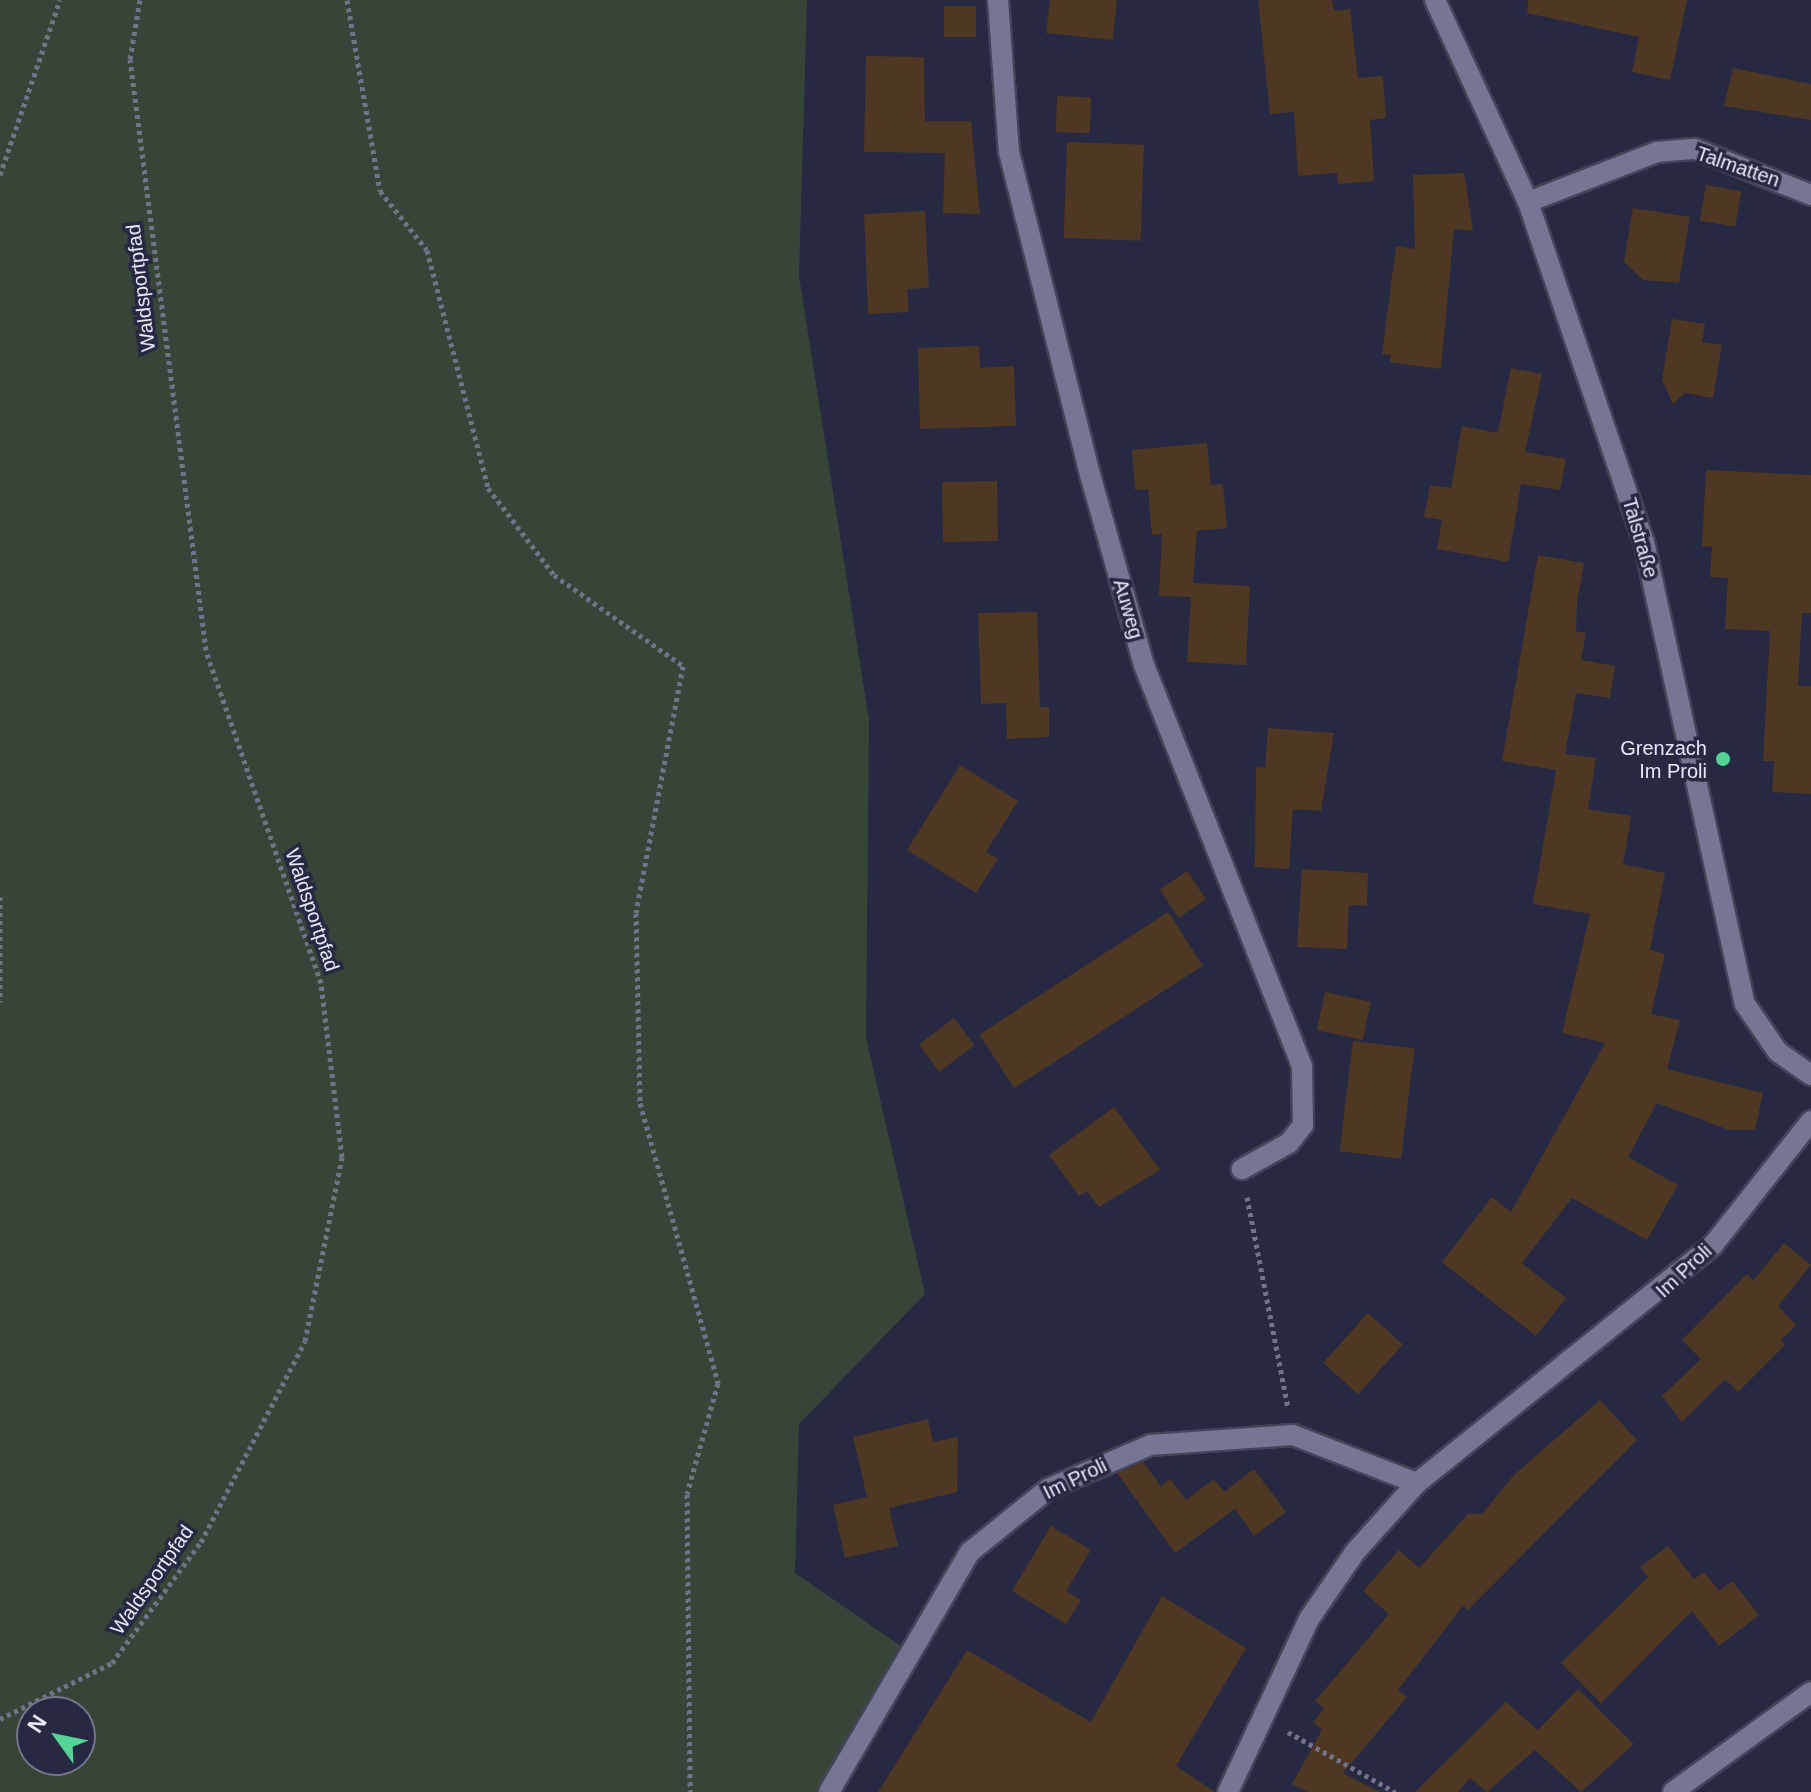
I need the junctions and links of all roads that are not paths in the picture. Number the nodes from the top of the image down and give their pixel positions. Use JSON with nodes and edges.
{"nodes":[{"id":1,"x":998,"y":0,"type":"edge"},
{"id":2,"x":1435,"y":0,"type":"edge"},
{"id":3,"x":1811,"y":195,"type":"edge"},
{"id":4,"x":1528,"y":202,"type":"junction"},
{"id":5,"x":1811,"y":1075,"type":"edge"},
{"id":6,"x":1811,"y":1121,"type":"edge"},
{"id":7,"x":1242,"y":1169,"type":"road end"},
{"id":8,"x":1417,"y":1483,"type":"junction"},
{"id":9,"x":1811,"y":1692,"type":"edge"},
{"id":10,"x":829,"y":1792,"type":"edge"},
{"id":11,"x":1228,"y":1792,"type":"edge"},
{"id":12,"x":1673,"y":1792,"type":"edge"}],
"edges":[{"from":1,"to":7,"type":"street","name":"Auweg"},
{"from":2,"to":4,"type":"street","name":"Talstraße"},
{"from":3,"to":4,"type":"street","name":"Talmatten"},
{"from":4,"to":5,"type":"street","name":"Talstraße"},
{"from":6,"to":8,"type":"street","name":"Im Proli"},
{"from":8,"to":10,"type":"street","name":"Im Proli"},
{"from":8,"to":11,"type":"street","name":"Im Proli"},
{"from":9,"to":12,"type":"street"}]}
